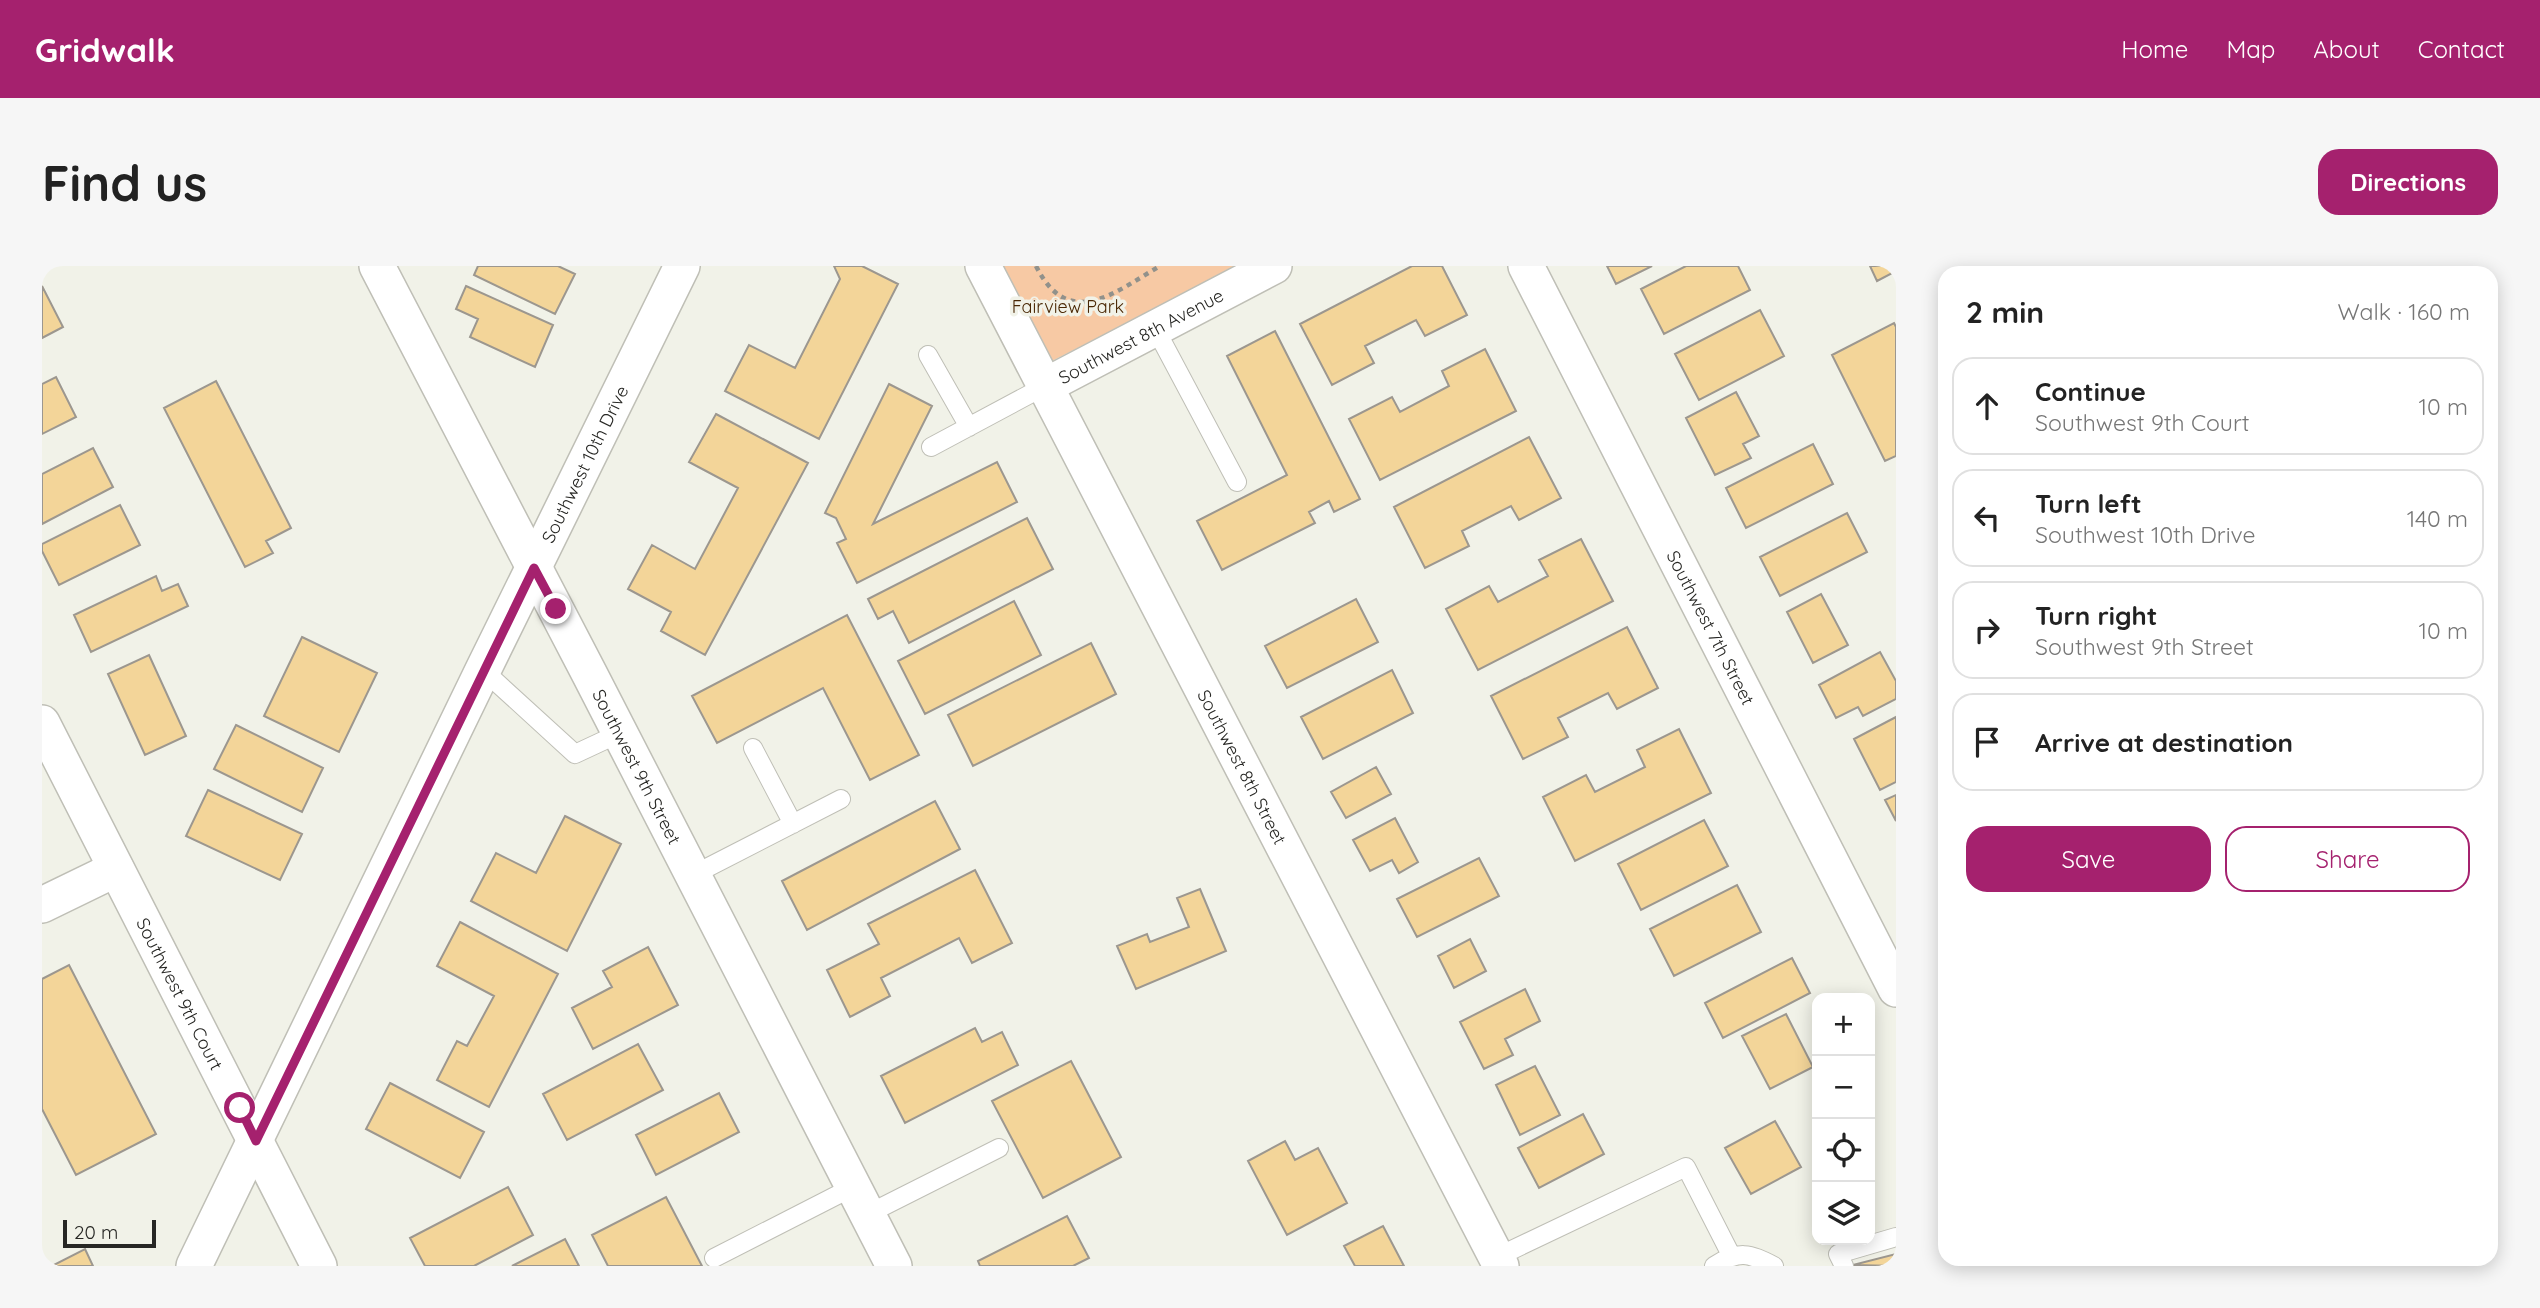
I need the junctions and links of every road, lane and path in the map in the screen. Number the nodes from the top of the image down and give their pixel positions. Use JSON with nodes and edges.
{"nodes":[{"id":1,"x":377,"y":266,"type":"edge"},
{"id":2,"x":682,"y":266,"type":"edge"},
{"id":3,"x":983,"y":266,"type":"edge"},
{"id":4,"x":1036,"y":266,"type":"edge"},
{"id":5,"x":1160,"y":266,"type":"edge"},
{"id":6,"x":1274,"y":266,"type":"edge"},
{"id":7,"x":1526,"y":266,"type":"edge"},
{"id":8,"x":1155,"y":328,"type":"junction"},
{"id":9,"x":928,"y":355,"type":"dead end"},
{"id":10,"x":1045,"y":386,"type":"junction"},
{"id":11,"x":968,"y":426,"type":"junction"},
{"id":12,"x":932,"y":447,"type":"dead end"},
{"id":13,"x":1237,"y":482,"type":"dead end"},
{"id":14,"x":534,"y":568,"type":"junction"},
{"id":15,"x":483,"y":670,"type":"junction"},
{"id":16,"x":42,"y":723,"type":"edge"},
{"id":17,"x":620,"y":733,"type":"junction"},
{"id":18,"x":753,"y":748,"type":"dead end"},
{"id":19,"x":841,"y":799,"type":"dead end"},
{"id":20,"x":793,"y":824,"type":"junction"},
{"id":21,"x":116,"y":869,"type":"junction"},
{"id":22,"x":693,"y":876,"type":"junction"},
{"id":23,"x":42,"y":905,"type":"edge"},
{"id":24,"x":1896,"y":989,"type":"edge"},
{"id":25,"x":256,"y":1141,"type":"junction"},
{"id":26,"x":999,"y":1148,"type":"dead end"},
{"id":27,"x":860,"y":1201,"type":"junction"},
{"id":28,"x":1896,"y":1237,"type":"edge"},
{"id":29,"x":1732,"y":1257,"type":"junction"},
{"id":30,"x":714,"y":1258,"type":"dead end"},
{"id":31,"x":1499,"y":1262,"type":"edge"},
{"id":32,"x":194,"y":1266,"type":"edge"},
{"id":33,"x":319,"y":1266,"type":"edge"},
{"id":34,"x":894,"y":1266,"type":"edge"},
{"id":35,"x":1714,"y":1266,"type":"edge"},
{"id":36,"x":1774,"y":1266,"type":"edge"},
{"id":37,"x":1844,"y":1266,"type":"edge"}],
"edges":[{"from":1,"to":14,"type":"street","name":"Southwest 9th Street"},
{"from":2,"to":14,"type":"street","name":"Southwest 10th Drive"},
{"from":3,"to":10,"type":"street","name":"Southwest 8th Street"},
{"from":4,"to":5,"type":"path"},
{"from":6,"to":8,"type":"street","name":"Southwest 8th Avenue"},
{"from":7,"to":24,"type":"street","name":"Southwest 7th Street"},
{"from":8,"to":10,"type":"street","name":"Southwest 8th Avenue"},
{"from":8,"to":13,"type":"lane"},
{"from":9,"to":11,"type":"lane"},
{"from":10,"to":11,"type":"lane"},
{"from":10,"to":31,"type":"street","name":"Southwest 8th Street"},
{"from":11,"to":12,"type":"lane"},
{"from":14,"to":15,"type":"street","name":"Southwest 10th Drive"},
{"from":14,"to":17,"type":"street","name":"Southwest 9th Street"},
{"from":15,"to":17,"type":"lane"},
{"from":15,"to":25,"type":"street","name":"Southwest 10th Drive"},
{"from":16,"to":21,"type":"street","name":"Southwest 9th Court"},
{"from":17,"to":22,"type":"street","name":"Southwest 9th Street"},
{"from":18,"to":20,"type":"lane"},
{"from":19,"to":20,"type":"lane"},
{"from":20,"to":22,"type":"lane"},
{"from":21,"to":23,"type":"street"},
{"from":21,"to":25,"type":"street","name":"Southwest 9th Court"},
{"from":22,"to":27,"type":"street","name":"Southwest 9th Street"},
{"from":25,"to":32,"type":"street","name":"Southwest 10th Drive"},
{"from":25,"to":33,"type":"street","name":"Southwest 9th Court"},
{"from":26,"to":27,"type":"lane"},
{"from":27,"to":30,"type":"lane"},
{"from":27,"to":34,"type":"street","name":"Southwest 9th Street"},
{"from":28,"to":37,"type":"lane"},
{"from":29,"to":31,"type":"lane"},
{"from":29,"to":35,"type":"lane"},
{"from":29,"to":36,"type":"lane"}]}
